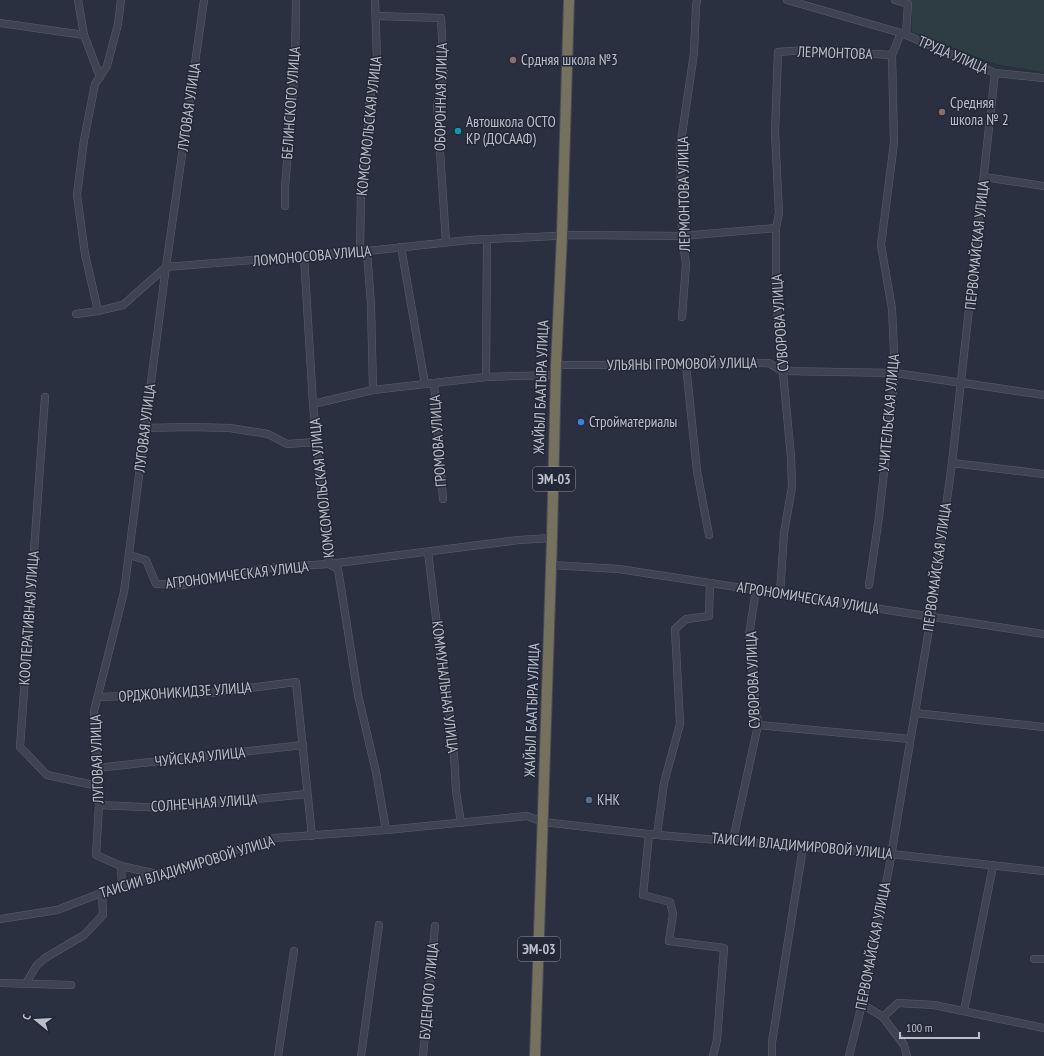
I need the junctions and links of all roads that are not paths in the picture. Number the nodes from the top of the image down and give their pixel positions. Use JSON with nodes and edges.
{"nodes":[{"id":1,"x":78,"y":0,"type":"edge"},
{"id":2,"x":121,"y":0,"type":"edge"},
{"id":3,"x":204,"y":0,"type":"edge"},
{"id":4,"x":296,"y":0,"type":"edge"},
{"id":5,"x":376,"y":0,"type":"edge"},
{"id":6,"x":569,"y":0,"type":"edge"},
{"id":7,"x":698,"y":0,"type":"edge"},
{"id":8,"x":787,"y":0,"type":"edge"},
{"id":9,"x":895,"y":0,"type":"edge"},
{"id":10,"x":376,"y":16,"type":"junction"},
{"id":11,"x":0,"y":23,"type":"edge"},
{"id":12,"x":903,"y":34,"type":"junction"},
{"id":13,"x":84,"y":35,"type":"junction"},
{"id":14,"x":778,"y":52,"type":"joint"},
{"id":15,"x":892,"y":55,"type":"junction"},
{"id":16,"x":995,"y":73,"type":"junction"},
{"id":17,"x":100,"y":77,"type":"junction"},
{"id":18,"x":1044,"y":78,"type":"edge"},
{"id":19,"x":984,"y":177,"type":"junction"},
{"id":20,"x":1044,"y":186,"type":"edge"},
{"id":21,"x":285,"y":206,"type":"dead end"},
{"id":22,"x":776,"y":228,"type":"junction"},
{"id":23,"x":562,"y":235,"type":"junction"},
{"id":24,"x":682,"y":236,"type":"junction"},
{"id":25,"x":487,"y":239,"type":"junction"},
{"id":26,"x":446,"y":242,"type":"junction"},
{"id":27,"x":401,"y":247,"type":"junction"},
{"id":28,"x":363,"y":251,"type":"junction"},
{"id":29,"x":304,"y":256,"type":"junction"},
{"id":30,"x":166,"y":267,"type":"junction"},
{"id":31,"x":98,"y":311,"type":"junction"},
{"id":32,"x":76,"y":314,"type":"dead end"},
{"id":33,"x":682,"y":317,"type":"dead end"},
{"id":34,"x":686,"y":365,"type":"junction"},
{"id":35,"x":556,"y":370,"type":"junction"},
{"id":36,"x":782,"y":371,"type":"junction"},
{"id":37,"x":895,"y":373,"type":"junction"},
{"id":38,"x":486,"y":377,"type":"junction"},
{"id":39,"x":961,"y":382,"type":"junction"},
{"id":40,"x":434,"y":383,"type":"junction"},
{"id":41,"x":424,"y":384,"type":"junction"},
{"id":42,"x":373,"y":390,"type":"junction"},
{"id":43,"x":1044,"y":395,"type":"edge"},
{"id":44,"x":45,"y":397,"type":"dead end"},
{"id":45,"x":313,"y":404,"type":"junction"},
{"id":46,"x":145,"y":428,"type":"junction"},
{"id":47,"x":317,"y":442,"type":"junction"},
{"id":48,"x":952,"y":464,"type":"junction"},
{"id":49,"x":1044,"y":474,"type":"edge"},
{"id":50,"x":443,"y":499,"type":"dead end"},
{"id":51,"x":709,"y":535,"type":"dead end"},
{"id":52,"x":552,"y":538,"type":"junction"},
{"id":53,"x":428,"y":552,"type":"junction"},
{"id":54,"x":128,"y":555,"type":"junction"},
{"id":55,"x":330,"y":564,"type":"junction"},
{"id":56,"x":552,"y":565,"type":"junction"},
{"id":57,"x":710,"y":583,"type":"junction"},
{"id":58,"x":869,"y":585,"type":"dead end"},
{"id":59,"x":756,"y":590,"type":"junction"},
{"id":60,"x":780,"y":594,"type":"junction"},
{"id":61,"x":931,"y":616,"type":"junction"},
{"id":62,"x":1044,"y":634,"type":"edge"},
{"id":63,"x":98,"y":697,"type":"junction"},
{"id":64,"x":915,"y":713,"type":"junction"},
{"id":65,"x":758,"y":726,"type":"junction"},
{"id":66,"x":1044,"y":727,"type":"edge"},
{"id":67,"x":910,"y":739,"type":"junction"},
{"id":68,"x":302,"y":746,"type":"junction"},
{"id":69,"x":97,"y":768,"type":"junction"},
{"id":70,"x":98,"y":786,"type":"junction"},
{"id":71,"x":307,"y":794,"type":"junction"},
{"id":72,"x":100,"y":805,"type":"junction"},
{"id":73,"x":543,"y":822,"type":"junction"},
{"id":74,"x":461,"y":823,"type":"junction"},
{"id":75,"x":386,"y":830,"type":"junction"},
{"id":76,"x":649,"y":834,"type":"junction"},
{"id":77,"x":657,"y":834,"type":"junction"},
{"id":78,"x":312,"y":836,"type":"junction"},
{"id":79,"x":733,"y":840,"type":"junction"},
{"id":80,"x":803,"y":847,"type":"junction"},
{"id":81,"x":891,"y":854,"type":"junction"},
{"id":82,"x":121,"y":866,"type":"junction"},
{"id":83,"x":993,"y":866,"type":"junction"},
{"id":84,"x":1044,"y":871,"type":"edge"},
{"id":85,"x":156,"y":874,"type":"junction"},
{"id":86,"x":122,"y":885,"type":"junction"},
{"id":87,"x":102,"y":893,"type":"junction"},
{"id":88,"x":0,"y":919,"type":"edge"},
{"id":89,"x":379,"y":925,"type":"dead end"},
{"id":90,"x":436,"y":926,"type":"dead end"},
{"id":91,"x":294,"y":951,"type":"dead end"},
{"id":92,"x":1034,"y":959,"type":"dead end"},
{"id":93,"x":1044,"y":959,"type":"edge"},
{"id":94,"x":0,"y":983,"type":"edge"},
{"id":95,"x":26,"y":983,"type":"junction"},
{"id":96,"x":71,"y":985,"type":"dead end"},
{"id":97,"x":862,"y":1004,"type":"junction"},
{"id":98,"x":964,"y":1011,"type":"junction"},
{"id":99,"x":884,"y":1017,"type":"junction"},
{"id":100,"x":1044,"y":1028,"type":"edge"},
{"id":101,"x":278,"y":1056,"type":"edge"},
{"id":102,"x":361,"y":1056,"type":"edge"},
{"id":103,"x":423,"y":1056,"type":"edge"},
{"id":104,"x":536,"y":1056,"type":"edge"},
{"id":105,"x":714,"y":1056,"type":"edge"},
{"id":106,"x":772,"y":1056,"type":"edge"},
{"id":107,"x":849,"y":1056,"type":"edge"},
{"id":108,"x":907,"y":1056,"type":"edge"}],
"edges":[{"from":1,"to":13,"type":"street"},
{"from":2,"to":17,"type":"street"},
{"from":3,"to":30,"type":"street","name":"ЛУГОВАЯ УЛИЦА"},
{"from":4,"to":21,"type":"street","name":"БЕЛИНСКОГО УЛИЦА"},
{"from":5,"to":10,"type":"street","name":"КОМСОМОЛЬСКАЯ УЛИЦА"},
{"from":6,"to":23,"type":"highway","name":"ЖАЙЫЛ БААТЫРА УЛИЦА","number":"ЭМ-03"},
{"from":7,"to":24,"type":"street","name":"ЛЕРМОНТОВА УЛИЦА"},
{"from":8,"to":12,"type":"street"},
{"from":9,"to":12,"type":"street","name":"ТРУДА УЛИЦА"},
{"from":10,"to":26,"type":"street","name":"ОБОРОННАЯ УЛИЦА"},
{"from":10,"to":28,"type":"street","name":"КОМСОМОЛЬСКАЯ УЛИЦА"},
{"from":11,"to":13,"type":"street"},
{"from":12,"to":15,"type":"street","name":"УЧИТЕЛЬСКАЯ УЛИЦА"},
{"from":12,"to":16,"type":"street","name":"ТРУДА УЛИЦА"},
{"from":13,"to":17,"type":"street"},
{"from":14,"to":15,"type":"street","name":"ЛЕРМОНТОВА"},
{"from":14,"to":22,"type":"street","name":"СУВОРОВА УЛИЦА"},
{"from":15,"to":37,"type":"street","name":"УЧИТЕЛЬСКАЯ УЛИЦА"},
{"from":16,"to":18,"type":"street","name":"ТРУДА УЛИЦА"},
{"from":16,"to":19,"type":"street","name":"ПЕРВОМАЙСКАЯ УЛИЦА"},
{"from":17,"to":31,"type":"street"},
{"from":19,"to":20,"type":"street"},
{"from":19,"to":39,"type":"street","name":"ПЕРВОМАЙСКАЯ УЛИЦА"},
{"from":22,"to":24,"type":"street","name":"ЛОМОНОСОВА УЛИЦА"},
{"from":22,"to":36,"type":"street","name":"СУВОРОВА УЛИЦА"},
{"from":23,"to":24,"type":"street","name":"ЛОМОНОСОВА УЛИЦА"},
{"from":23,"to":25,"type":"street","name":"ЛОМОНОСОВА УЛИЦА"},
{"from":23,"to":35,"type":"highway","name":"ЖАЙЫЛ БААТЫРА УЛИЦА","number":"ЭМ-03"},
{"from":24,"to":33,"type":"street","name":"ЛЕРМОНТОВА УЛИЦА"},
{"from":25,"to":26,"type":"street","name":"ЛОМОНОСОВА УЛИЦА"},
{"from":25,"to":38,"type":"street"},
{"from":26,"to":27,"type":"street","name":"ЛОМОНОСОВА УЛИЦА"},
{"from":27,"to":28,"type":"street","name":"ЛОМОНОСОВА УЛИЦА"},
{"from":27,"to":41,"type":"street"},
{"from":28,"to":29,"type":"street","name":"ЛОМОНОСОВА УЛИЦА"},
{"from":28,"to":42,"type":"street","name":"КОМСОМОЛЬСКАЯ УЛИЦА"},
{"from":29,"to":30,"type":"street","name":"ЛОМОНОСОВА УЛИЦА"},
{"from":29,"to":45,"type":"street","name":"КОМСОМОЛЬСКАЯ УЛИЦА"},
{"from":30,"to":31,"type":"street"},
{"from":30,"to":46,"type":"street","name":"ЛУГОВАЯ УЛИЦА"},
{"from":31,"to":32,"type":"street"},
{"from":34,"to":35,"type":"street","name":"УЛЬЯНЫ ГРОМОВОЙ УЛИЦА"},
{"from":34,"to":36,"type":"street","name":"УЛЬЯНЫ ГРОМОВОЙ УЛИЦА"},
{"from":34,"to":51,"type":"street"},
{"from":35,"to":38,"type":"street","name":"ГРОМОВА УЛИЦА"},
{"from":35,"to":52,"type":"highway","name":"ЖАЙЫЛ БААТЫРА УЛИЦА","number":"ЭМ-03"},
{"from":36,"to":37,"type":"street","name":"УЛЬЯНЫ ГРОМОВОЙ УЛИЦА"},
{"from":36,"to":60,"type":"street","name":"СУВОРОВА УЛИЦА"},
{"from":37,"to":39,"type":"street","name":"УЛЬЯНЫ ГРОМОВОЙ УЛИЦА"},
{"from":37,"to":58,"type":"street","name":"УЧИТЕЛЬСКАЯ УЛИЦА"},
{"from":38,"to":40,"type":"street","name":"ГРОМОВА УЛИЦА"},
{"from":39,"to":43,"type":"street","name":"УЛЬЯНЫ ГРОМОВОЙ УЛИЦА"},
{"from":39,"to":48,"type":"street","name":"ПЕРВОМАЙСКАЯ УЛИЦА"},
{"from":40,"to":41,"type":"street","name":"ГРОМОВА УЛИЦА"},
{"from":40,"to":50,"type":"street","name":"ГРОМОВА УЛИЦА"},
{"from":41,"to":42,"type":"street","name":"ГРОМОВА УЛИЦА"},
{"from":42,"to":45,"type":"street","name":"ГРОМОВА УЛИЦА"},
{"from":44,"to":70,"type":"street","name":"КООПЕРАТИВНАЯ УЛИЦА"},
{"from":45,"to":47,"type":"street","name":"КОМСОМОЛЬСКАЯ УЛИЦА"},
{"from":46,"to":47,"type":"street"},
{"from":46,"to":54,"type":"street","name":"ЛУГОВАЯ УЛИЦА"},
{"from":47,"to":55,"type":"street","name":"КОМСОМОЛЬСКАЯ УЛИЦА"},
{"from":48,"to":49,"type":"street"},
{"from":48,"to":61,"type":"street","name":"ПЕРВОМАЙСКАЯ УЛИЦА"},
{"from":52,"to":53,"type":"street","name":"АГРОНОМИЧЕСКАЯ УЛИЦА"},
{"from":52,"to":56,"type":"highway","name":"ЖАЙЫЛ БААТЫРА УЛИЦА","number":"ЭМ-03"},
{"from":53,"to":55,"type":"street","name":"АГРОНОМИЧЕСКАЯ УЛИЦА"},
{"from":53,"to":74,"type":"street","name":"КОММУНАЛЬНАЯ УЛИЦА"},
{"from":54,"to":55,"type":"street","name":"АГРОНОМИЧЕСКАЯ УЛИЦА"},
{"from":54,"to":63,"type":"street","name":"ЛУГОВАЯ УЛИЦА"},
{"from":55,"to":75,"type":"street","name":"КОМСОМОЛЬСКАЯ УЛИЦА"},
{"from":56,"to":57,"type":"street","name":"АГРОНОМИЧЕСКАЯ УЛИЦА"},
{"from":56,"to":73,"type":"highway","name":"ЖАЙЫЛ БААТЫРА УЛИЦА","number":"ЭМ-03"},
{"from":57,"to":59,"type":"street","name":"АГРОНОМИЧЕСКАЯ УЛИЦА"},
{"from":57,"to":77,"type":"street"},
{"from":59,"to":60,"type":"street","name":"АГРОНОМИЧЕСКАЯ УЛИЦА"},
{"from":59,"to":65,"type":"street","name":"СУВОРОВА УЛИЦА"},
{"from":60,"to":61,"type":"street","name":"АГРОНОМИЧЕСКАЯ УЛИЦА"},
{"from":61,"to":62,"type":"street","name":"АГРОНОМИЧЕСКАЯ УЛИЦА"},
{"from":61,"to":64,"type":"street","name":"ПЕРВОМАЙСКАЯ УЛИЦА"},
{"from":63,"to":68,"type":"street","name":"ОРДЖОНИКИДЗЕ УЛИЦА"},
{"from":63,"to":69,"type":"street","name":"ЛУГОВАЯ УЛИЦА"},
{"from":64,"to":66,"type":"street"},
{"from":64,"to":67,"type":"street","name":"ПЕРВОМАЙСКАЯ УЛИЦА"},
{"from":65,"to":67,"type":"street"},
{"from":65,"to":79,"type":"street","name":"СУВОРОВА УЛИЦА"},
{"from":67,"to":81,"type":"street","name":"ПЕРВОМАЙСКАЯ УЛИЦА"},
{"from":68,"to":69,"type":"street","name":"ЧУЙСКАЯ УЛИЦА"},
{"from":68,"to":71,"type":"street"},
{"from":69,"to":70,"type":"street","name":"ЛУГОВАЯ УЛИЦА"},
{"from":70,"to":72,"type":"street","name":"ЛУГОВАЯ УЛИЦА"},
{"from":71,"to":72,"type":"street","name":"СОЛНЕЧНАЯ УЛИЦА"},
{"from":71,"to":78,"type":"street"},
{"from":72,"to":82,"type":"street","name":"ЛУГОВАЯ УЛИЦА"},
{"from":73,"to":74,"type":"street","name":"ТАИСИИ ВЛАДИМИРОВОЙ УЛИЦА"},
{"from":73,"to":76,"type":"street","name":"ТАИСИИ ВЛАДИМИРОВОЙ УЛИЦА"},
{"from":73,"to":104,"type":"highway","number":"ЭМ-03"},
{"from":74,"to":75,"type":"street","name":"ТАИСИИ ВЛАДИМИРОВОЙ УЛИЦА"},
{"from":75,"to":78,"type":"street","name":"ТАИСИИ ВЛАДИМИРОВОЙ УЛИЦА"},
{"from":76,"to":77,"type":"street","name":"ТАИСИИ ВЛАДИМИРОВОЙ УЛИЦА"},
{"from":76,"to":105,"type":"street"},
{"from":77,"to":79,"type":"street","name":"ТАИСИИ ВЛАДИМИРОВОЙ УЛИЦА"},
{"from":78,"to":85,"type":"street","name":"ТАИСИИ ВЛАДИМИРОВОЙ УЛИЦА"},
{"from":79,"to":80,"type":"street","name":"ТАИСИИ ВЛАДИМИРОВОЙ УЛИЦА"},
{"from":80,"to":81,"type":"street","name":"ТАИСИИ ВЛАДИМИРОВОЙ УЛИЦА"},
{"from":80,"to":106,"type":"street"},
{"from":81,"to":83,"type":"street","name":"ТАИСИИ ВЛАДИМИРОВОЙ УЛИЦА"},
{"from":81,"to":97,"type":"street","name":"ПЕРВОМАЙСКАЯ УЛИЦА"},
{"from":82,"to":85,"type":"street"},
{"from":82,"to":86,"type":"street"},
{"from":83,"to":84,"type":"street","name":"ТАИСИИ ВЛАДИМИРОВОЙ УЛИЦА"},
{"from":83,"to":98,"type":"street"},
{"from":85,"to":86,"type":"street","name":"ТАИСИИ ВЛАДИМИРОВОЙ УЛИЦА"},
{"from":86,"to":87,"type":"street","name":"ТАИСИИ ВЛАДИМИРОВОЙ УЛИЦА"},
{"from":87,"to":88,"type":"street","name":"ТАИСИИ ВЛАДИМИРОВОЙ УЛИЦА"},
{"from":87,"to":95,"type":"street"},
{"from":89,"to":102,"type":"street"},
{"from":90,"to":103,"type":"street","name":"БУДЕНОГО УЛИЦА"},
{"from":91,"to":101,"type":"street"},
{"from":92,"to":93,"type":"street"},
{"from":94,"to":95,"type":"street"},
{"from":95,"to":96,"type":"street"},
{"from":97,"to":99,"type":"street"},
{"from":97,"to":107,"type":"street","name":"ПЕРВОМАЙСКАЯ УЛИЦА"},
{"from":98,"to":99,"type":"street"},
{"from":98,"to":100,"type":"street"},
{"from":99,"to":108,"type":"street"}]}
